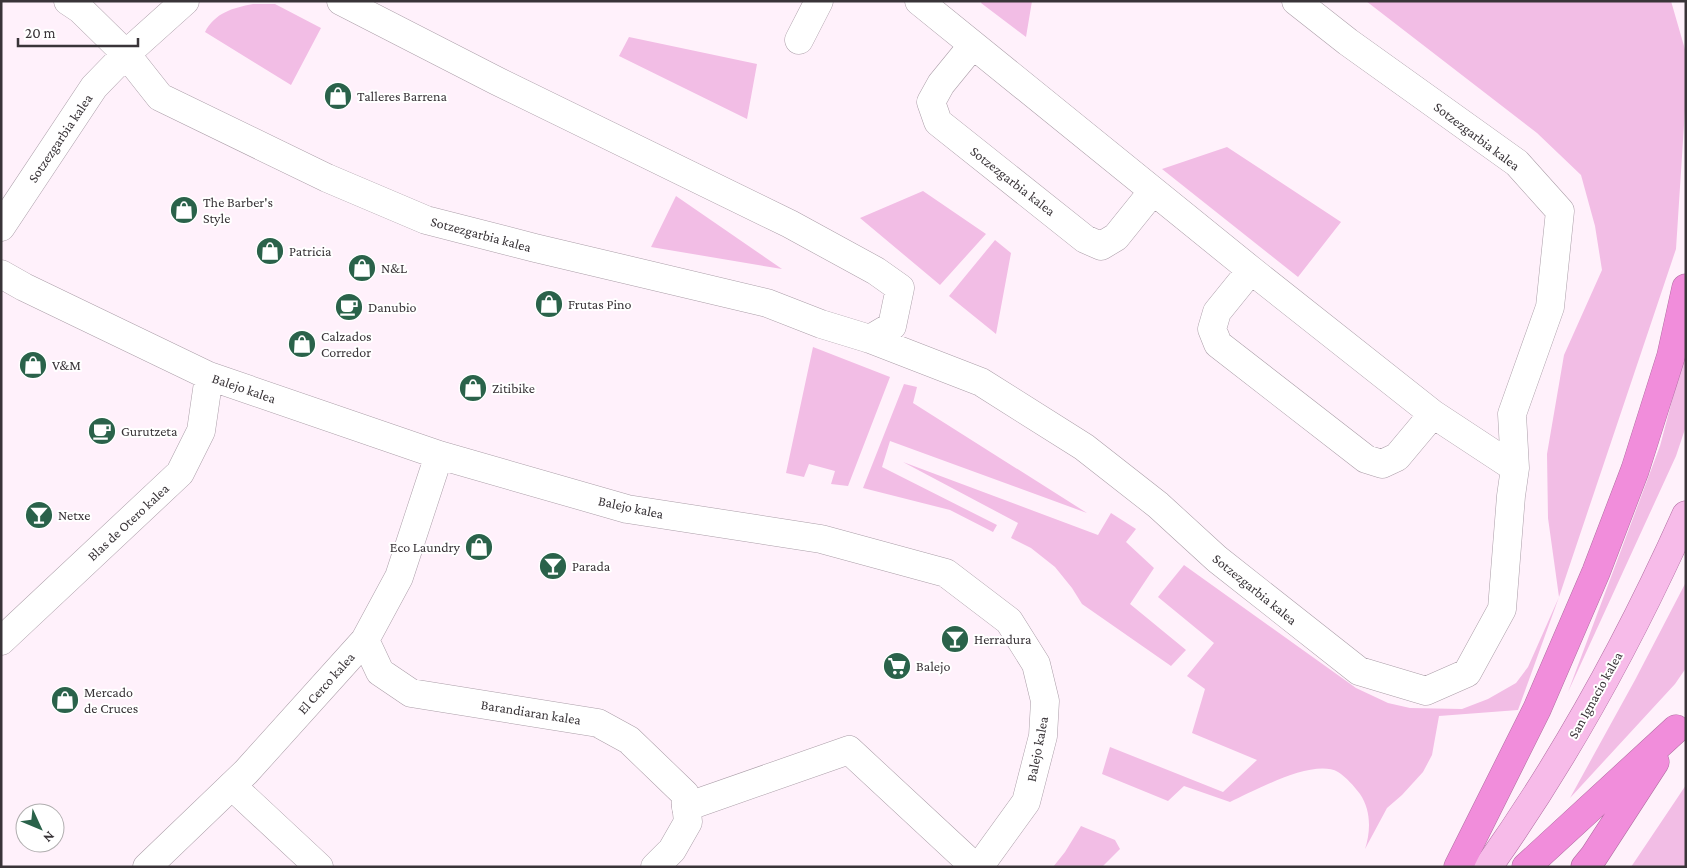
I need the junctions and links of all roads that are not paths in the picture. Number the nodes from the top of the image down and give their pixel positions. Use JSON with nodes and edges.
{"nodes":[{"id":1,"x":68,"y":1,"type":"edge"},
{"id":2,"x":185,"y":1,"type":"edge"},
{"id":3,"x":340,"y":1,"type":"edge"},
{"id":4,"x":819,"y":1,"type":"edge"},
{"id":5,"x":918,"y":1,"type":"edge"},
{"id":6,"x":1296,"y":1,"type":"edge"},
{"id":7,"x":799,"y":40,"type":"dead end"},
{"id":8,"x":972,"y":46,"type":"junction"},
{"id":9,"x":126,"y":54,"type":"junction"},
{"id":10,"x":1153,"y":191,"type":"junction"},
{"id":11,"x":1,"y":227,"type":"edge"},
{"id":12,"x":1251,"y":270,"type":"junction"},
{"id":13,"x":1,"y":274,"type":"edge"},
{"id":14,"x":1686,"y":288,"type":"edge"},
{"id":15,"x":870,"y":339,"type":"junction"},
{"id":16,"x":209,"y":376,"type":"junction"},
{"id":17,"x":1433,"y":414,"type":"junction"},
{"id":18,"x":440,"y":455,"type":"junction"},
{"id":19,"x":1515,"y":468,"type":"junction"},
{"id":20,"x":1686,"y":515,"type":"edge"},
{"id":21,"x":365,"y":640,"type":"junction"},
{"id":22,"x":1,"y":641,"type":"edge"},
{"id":23,"x":1681,"y":722,"type":"edge"},
{"id":24,"x":232,"y":786,"type":"junction"},
{"id":25,"x":686,"y":807,"type":"junction"},
{"id":26,"x":147,"y":867,"type":"edge"},
{"id":27,"x":319,"y":867,"type":"edge"},
{"id":28,"x":655,"y":867,"type":"edge"},
{"id":29,"x":975,"y":867,"type":"edge"},
{"id":30,"x":979,"y":867,"type":"edge"},
{"id":31,"x":1458,"y":867,"type":"edge"},
{"id":32,"x":1488,"y":867,"type":"edge"},
{"id":33,"x":1526,"y":867,"type":"edge"},
{"id":34,"x":1585,"y":867,"type":"edge"}],
"edges":[{"from":1,"to":9,"type":"street","name":"Sotzezgarbia kalea"},
{"from":2,"to":9,"type":"street","name":"Sotzezgarbia kalea"},
{"from":3,"to":15,"type":"street"},
{"from":4,"to":7,"type":"street"},
{"from":5,"to":8,"type":"street"},
{"from":6,"to":19,"type":"street","name":"Sotzezgarbia kalea"},
{"from":8,"to":10,"type":"street"},
{"from":8,"to":10,"type":"street","name":"Sotzezgarbia kalea"},
{"from":9,"to":11,"type":"street","name":"Sotzezgarbia kalea"},
{"from":9,"to":15,"type":"street","name":"Sotzezgarbia kalea"},
{"from":10,"to":12,"type":"street"},
{"from":12,"to":17,"type":"street"},
{"from":12,"to":17,"type":"street"},
{"from":13,"to":16,"type":"street","name":"Balejo kalea"},
{"from":14,"to":31,"type":"highway"},
{"from":15,"to":19,"type":"street","name":"Sotzezgarbia kalea"},
{"from":16,"to":18,"type":"street","name":"Balejo kalea"},
{"from":16,"to":22,"type":"street","name":"Blas de Otero kalea"},
{"from":17,"to":19,"type":"street"},
{"from":18,"to":21,"type":"street","name":"El Cerco kalea"},
{"from":18,"to":30,"type":"street","name":"Balejo kalea"},
{"from":20,"to":32,"type":"main road","name":"San Ignacio kalea"},
{"from":21,"to":24,"type":"street","name":"El Cerco kalea"},
{"from":21,"to":25,"type":"street","name":"Barandiaran kalea"},
{"from":23,"to":33,"type":"highway"},
{"from":23,"to":34,"type":"highway"},
{"from":24,"to":26,"type":"street","name":"El Cerco kalea"},
{"from":24,"to":27,"type":"street"},
{"from":25,"to":28,"type":"street"},
{"from":25,"to":29,"type":"street"}]}
